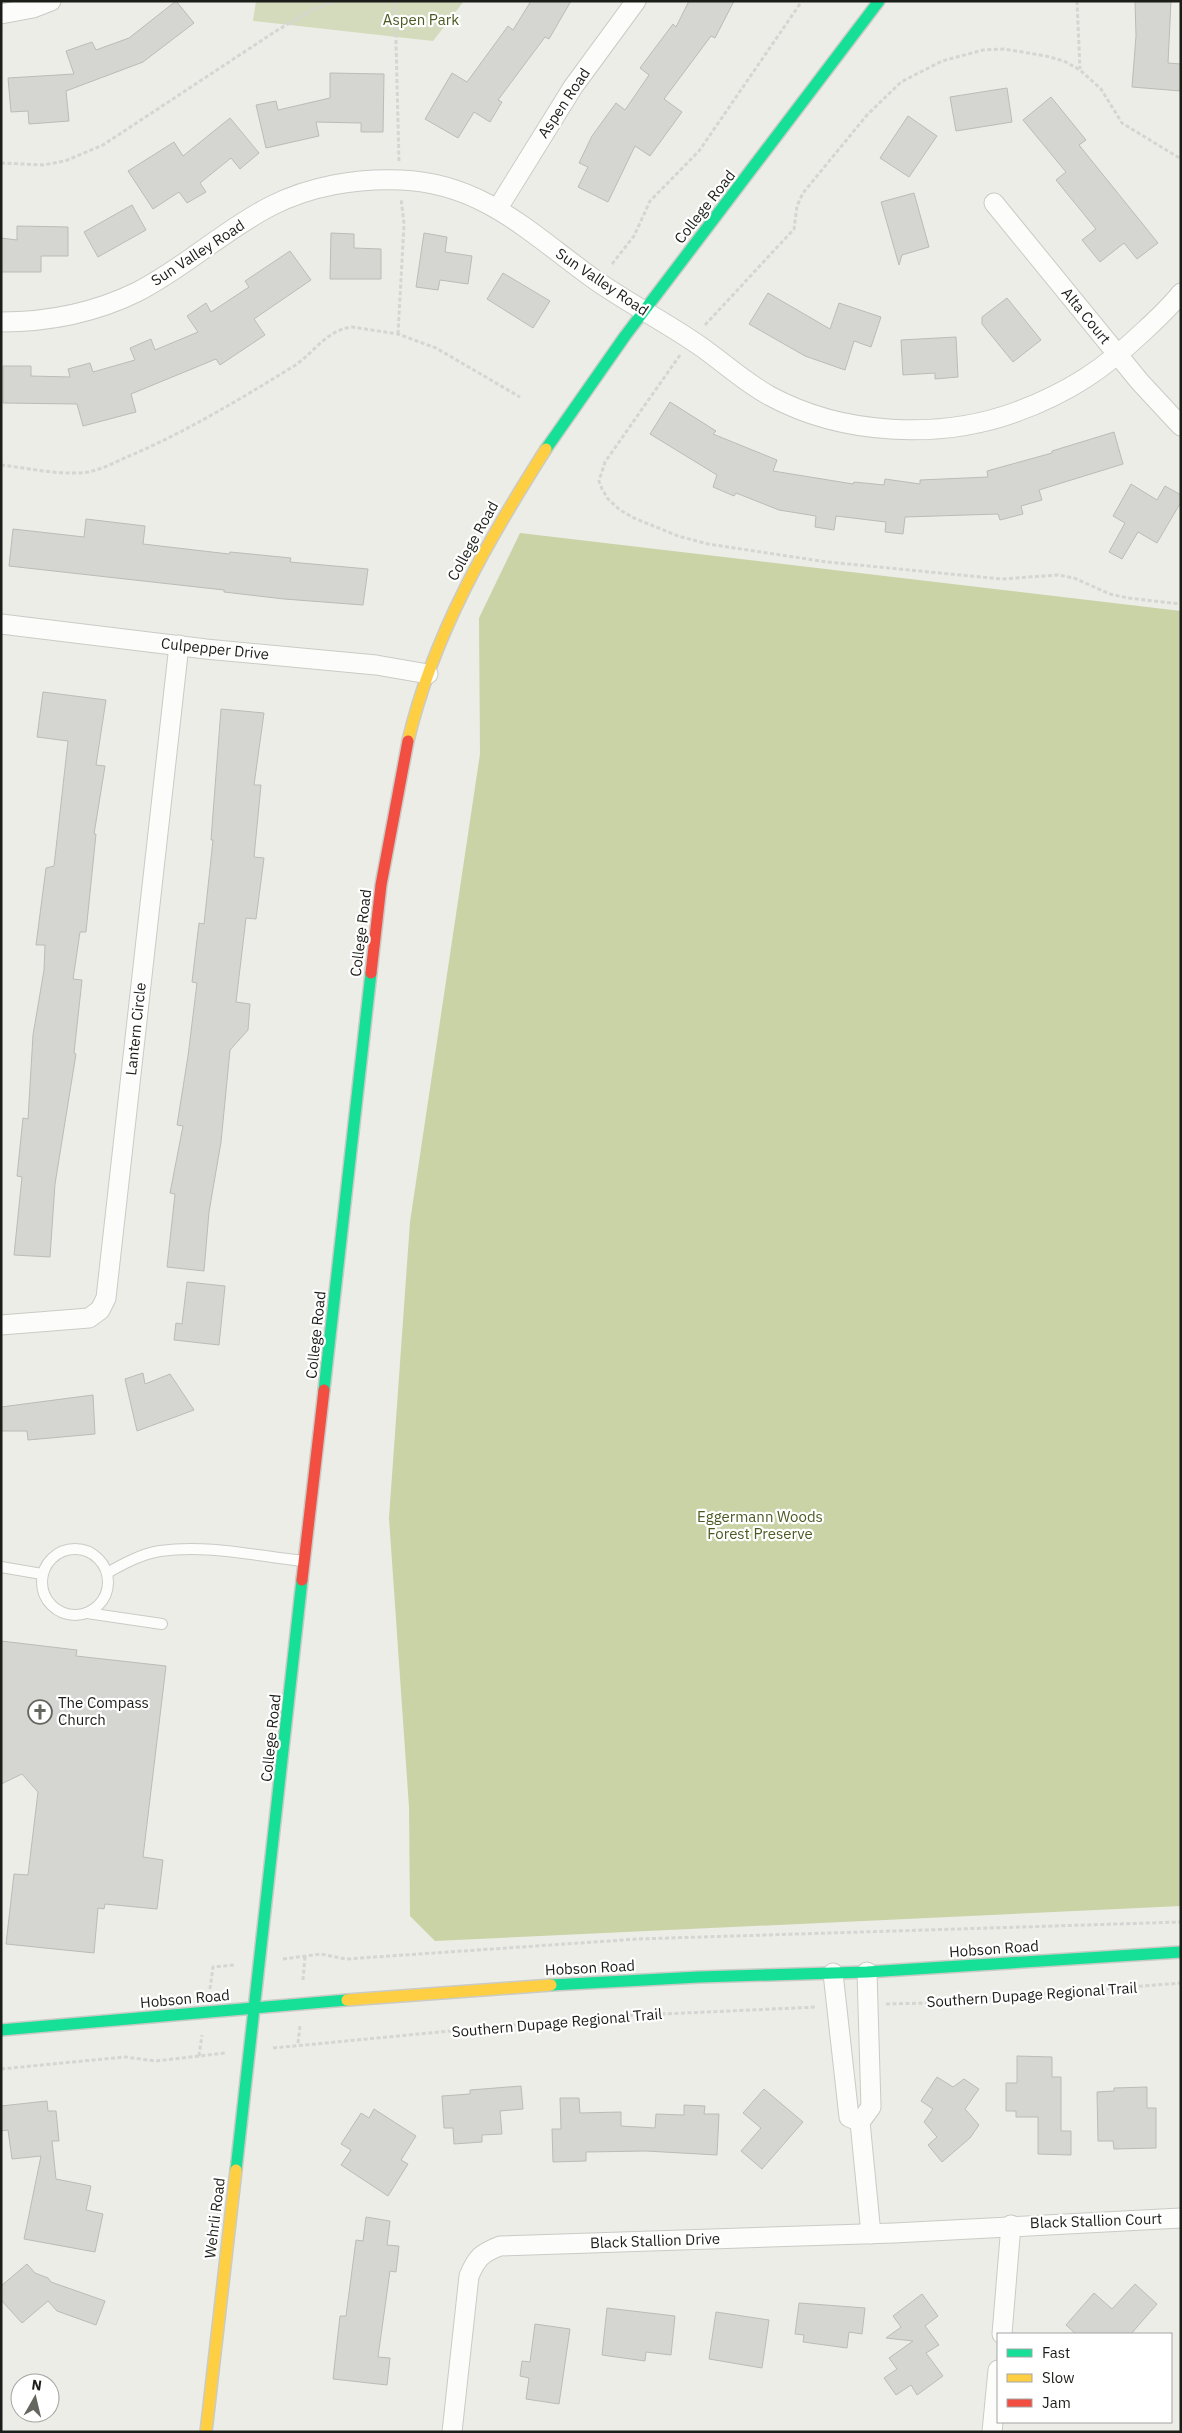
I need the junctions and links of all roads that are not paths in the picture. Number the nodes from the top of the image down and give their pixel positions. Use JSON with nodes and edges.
{"nodes":[{"id":1,"x":51,"y":1,"type":"edge"},
{"id":2,"x":636,"y":1,"type":"edge"},
{"id":3,"x":879,"y":1,"type":"edge"},
{"id":4,"x":1,"y":14,"type":"edge"},
{"id":5,"x":994,"y":203,"type":"dead end"},
{"id":6,"x":498,"y":208,"type":"junction"},
{"id":7,"x":1181,"y":292,"type":"edge"},
{"id":8,"x":644,"y":311,"type":"junction"},
{"id":9,"x":1,"y":322,"type":"edge"},
{"id":10,"x":1118,"y":355,"type":"junction"},
{"id":11,"x":1181,"y":426,"type":"edge"},
{"id":12,"x":1,"y":624,"type":"edge"},
{"id":13,"x":178,"y":645,"type":"junction"},
{"id":14,"x":428,"y":674,"type":"junction"},
{"id":15,"x":1,"y":1325,"type":"edge"},
{"id":16,"x":306,"y":1561,"type":"junction"},
{"id":17,"x":1,"y":1567,"type":"edge"},
{"id":18,"x":106,"y":1573,"type":"junction"},
{"id":19,"x":42,"y":1574,"type":"junction"},
{"id":20,"x":87,"y":1613,"type":"junction"},
{"id":21,"x":162,"y":1624,"type":"dead end"},
{"id":22,"x":1181,"y":1952,"type":"edge"},
{"id":23,"x":867,"y":1972,"type":"junction"},
{"id":24,"x":834,"y":1973,"type":"junction"},
{"id":25,"x":256,"y":2007,"type":"junction"},
{"id":26,"x":1,"y":2030,"type":"edge"},
{"id":27,"x":860,"y":2122,"type":"junction"},
{"id":28,"x":1181,"y":2218,"type":"edge"},
{"id":29,"x":1011,"y":2225,"type":"junction"},
{"id":30,"x":870,"y":2234,"type":"junction"},
{"id":31,"x":1002,"y":2333,"type":"edge"},
{"id":32,"x":997,"y":2380,"type":"edge"},
{"id":33,"x":206,"y":2432,"type":"edge"},
{"id":34,"x":452,"y":2432,"type":"edge"},
{"id":35,"x":992,"y":2432,"type":"edge"}],
"edges":[{"from":1,"to":4,"type":"street"},
{"from":2,"to":6,"type":"street","name":"Aspen Road"},
{"from":3,"to":8,"type":"main road","name":"College Road"},
{"from":5,"to":10,"type":"street","name":"Alta Court"},
{"from":6,"to":8,"type":"street","name":"Sun Valley Road"},
{"from":6,"to":9,"type":"street","name":"Sun Valley Road"},
{"from":7,"to":10,"type":"street","name":"Sun Valley Road"},
{"from":8,"to":10,"type":"street","name":"Sun Valley Road"},
{"from":8,"to":14,"type":"main road","name":"College Road"},
{"from":10,"to":11,"type":"street","name":"Alta Court"},
{"from":12,"to":13,"type":"street","name":"Culpepper Drive"},
{"from":13,"to":14,"type":"street","name":"Culpepper Drive"},
{"from":13,"to":15,"type":"street","name":"Lantern Circle"},
{"from":14,"to":16,"type":"main road","name":"College Road"},
{"from":16,"to":18,"type":"lane"},
{"from":16,"to":25,"type":"main road","name":"College Road"},
{"from":17,"to":19,"type":"lane"},
{"from":18,"to":19,"type":"lane"},
{"from":18,"to":20,"type":"lane"},
{"from":19,"to":20,"type":"lane"},
{"from":20,"to":21,"type":"lane"},
{"from":22,"to":23,"type":"main road","name":"Hobson Road"},
{"from":23,"to":24,"type":"main road","name":"Hobson Road"},
{"from":23,"to":27,"type":"street"},
{"from":24,"to":25,"type":"main road","name":"Hobson Road"},
{"from":24,"to":27,"type":"street"},
{"from":25,"to":26,"type":"main road","name":"Hobson Road"},
{"from":25,"to":33,"type":"main road","name":"Wehrli Road"},
{"from":27,"to":30,"type":"street"},
{"from":28,"to":29,"type":"street","name":"Black Stallion Court"},
{"from":29,"to":30,"type":"street","name":"Black Stallion Drive"},
{"from":29,"to":31,"type":"street"},
{"from":30,"to":34,"type":"street","name":"Black Stallion Drive"},
{"from":32,"to":35,"type":"street"}]}
